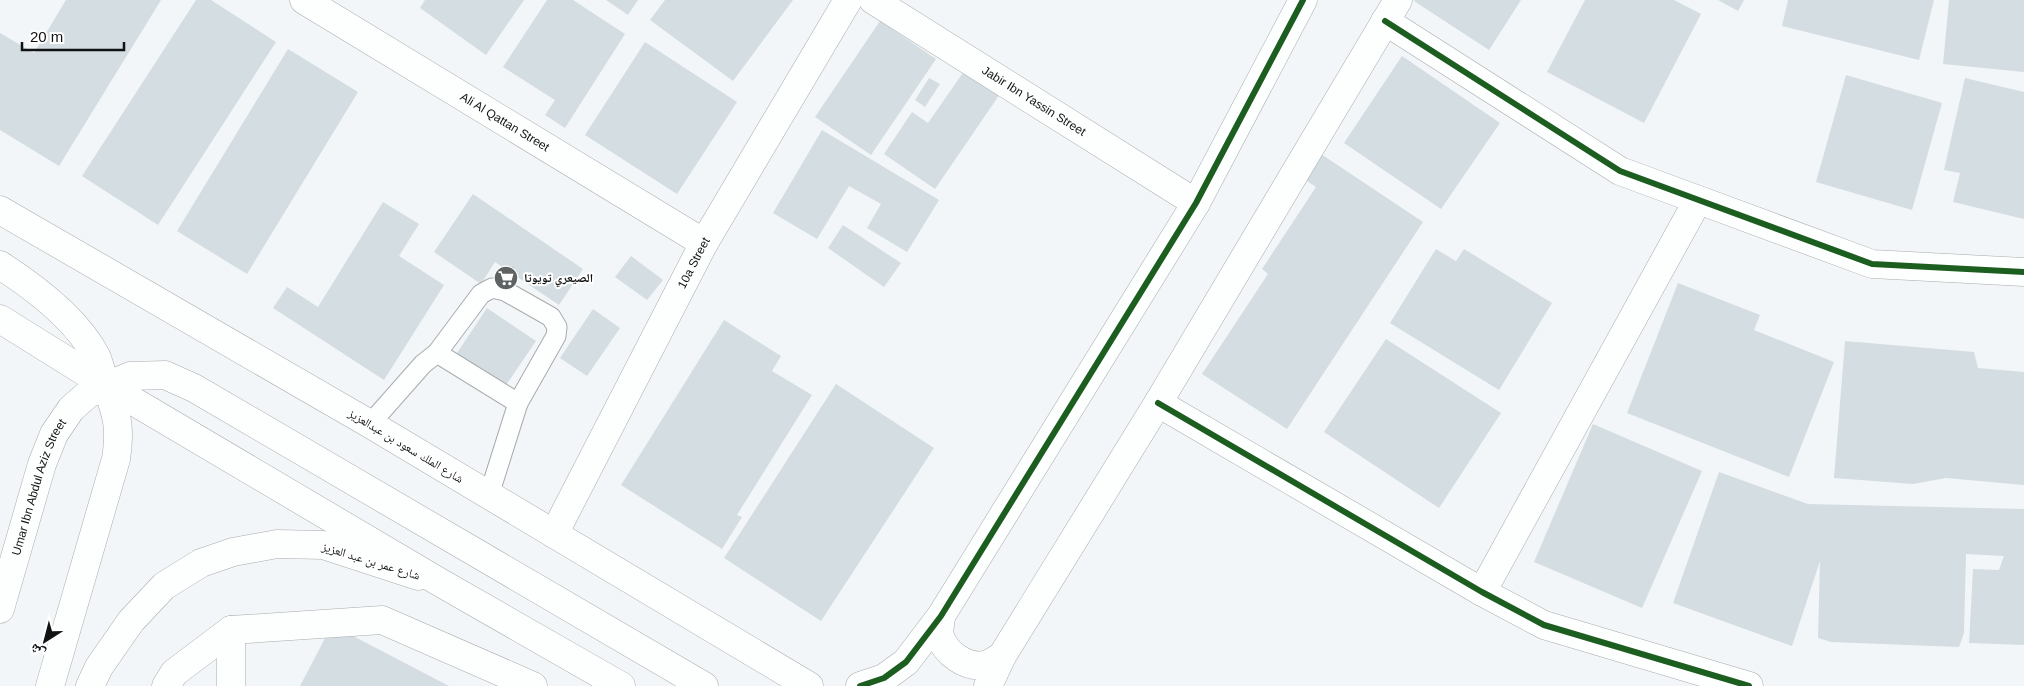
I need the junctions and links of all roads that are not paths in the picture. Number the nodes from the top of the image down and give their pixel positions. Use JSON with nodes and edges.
{"nodes":[{"id":1,"x":304,"y":0,"type":"edge"},
{"id":2,"x":848,"y":0,"type":"edge"},
{"id":3,"x":872,"y":0,"type":"edge"},
{"id":4,"x":1303,"y":0,"type":"edge"},
{"id":5,"x":1391,"y":10,"type":"edge"},
{"id":6,"x":1698,"y":200,"type":"junction"},
{"id":7,"x":1196,"y":203,"type":"junction"},
{"id":8,"x":0,"y":210,"type":"edge"},
{"id":9,"x":704,"y":243,"type":"junction"},
{"id":10,"x":0,"y":266,"type":"edge"},
{"id":11,"x":2024,"y":272,"type":"edge"},
{"id":12,"x":0,"y":319,"type":"edge"},
{"id":13,"x":437,"y":353,"type":"junction"},
{"id":14,"x":106,"y":385,"type":"junction"},
{"id":15,"x":518,"y":403,"type":"junction"},
{"id":16,"x":1158,"y":403,"type":"junction"},
{"id":17,"x":370,"y":424,"type":"junction"},
{"id":18,"x":489,"y":495,"type":"junction"},
{"id":19,"x":554,"y":534,"type":"junction"},
{"id":20,"x":441,"y":583,"type":"junction"},
{"id":21,"x":1482,"y":592,"type":"junction"},
{"id":22,"x":0,"y":609,"type":"edge"},
{"id":23,"x":942,"y":616,"type":"junction"},
{"id":24,"x":231,"y":630,"type":"junction"},
{"id":25,"x":1002,"y":656,"type":"junction"},
{"id":26,"x":50,"y":686,"type":"edge"},
{"id":27,"x":90,"y":686,"type":"edge"},
{"id":28,"x":166,"y":686,"type":"edge"},
{"id":29,"x":230,"y":686,"type":"edge"},
{"id":30,"x":533,"y":686,"type":"edge"},
{"id":31,"x":621,"y":686,"type":"edge"},
{"id":32,"x":704,"y":686,"type":"edge"},
{"id":33,"x":809,"y":686,"type":"edge"},
{"id":34,"x":860,"y":686,"type":"edge"},
{"id":35,"x":988,"y":686,"type":"edge"},
{"id":36,"x":1749,"y":686,"type":"edge"}],
"edges":[{"from":1,"to":9,"type":"street","name":"Ali Al Qattan Street"},
{"from":2,"to":9,"type":"street","name":"10a Street"},
{"from":3,"to":7,"type":"street","name":"Jabir Ibn Yassin Street"},
{"from":4,"to":7,"type":"street"},
{"from":5,"to":6,"type":"street"},
{"from":5,"to":16,"type":"street"},
{"from":6,"to":11,"type":"street"},
{"from":6,"to":21,"type":"street"},
{"from":7,"to":23,"type":"street"},
{"from":8,"to":17,"type":"street","name":"شارع الملك سعود بن عبدالعزيز"},
{"from":9,"to":19,"type":"street","name":"10a Street"},
{"from":10,"to":14,"type":"street"},
{"from":12,"to":14,"type":"street"},
{"from":13,"to":15,"type":"lane"},
{"from":13,"to":15,"type":"lane"},
{"from":13,"to":17,"type":"lane"},
{"from":14,"to":20,"type":"street"},
{"from":14,"to":22,"type":"street","name":"Umar Ibn Abdul Aziz Street"},
{"from":14,"to":26,"type":"street"},
{"from":14,"to":32,"type":"street","name":"Umar Ibn Abdul Aziz Street"},
{"from":15,"to":18,"type":"lane"},
{"from":16,"to":21,"type":"street"},
{"from":16,"to":25,"type":"street"},
{"from":17,"to":18,"type":"street","name":"شارع الملك سعود بن عبدالعزيز"},
{"from":18,"to":19,"type":"street","name":"شارع الملك سعود بن عبدالعزيز"},
{"from":19,"to":33,"type":"street","name":"شارع الملك سعود بن عبدالعزيز"},
{"from":20,"to":27,"type":"street","name":"شارع عمر بن عبد العزيز"},
{"from":20,"to":31,"type":"street"},
{"from":21,"to":36,"type":"street"},
{"from":23,"to":25,"type":"street"},
{"from":23,"to":34,"type":"street"},
{"from":24,"to":28,"type":"street"},
{"from":24,"to":29,"type":"street"},
{"from":24,"to":30,"type":"street"},
{"from":25,"to":35,"type":"street"}]}
